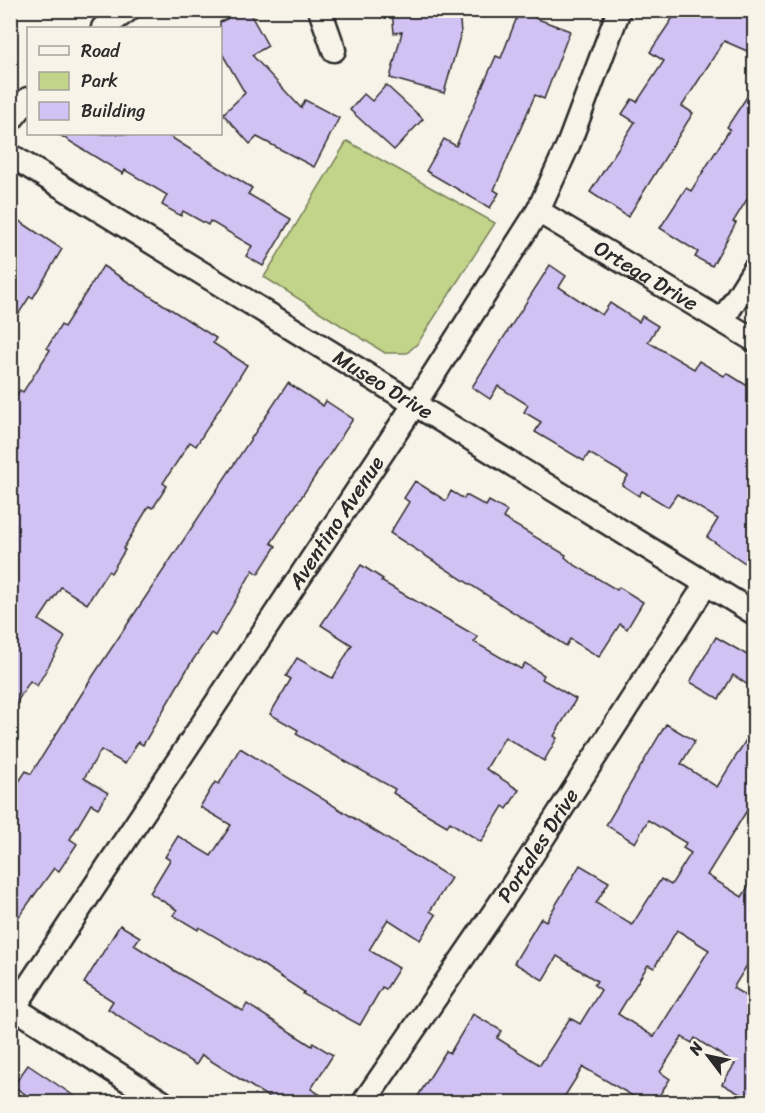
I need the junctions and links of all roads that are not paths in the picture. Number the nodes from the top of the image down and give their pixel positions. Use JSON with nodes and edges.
{"nodes":[{"id":1,"x":129,"y":10,"type":"edge"},
{"id":2,"x":320,"y":10,"type":"edge"},
{"id":3,"x":620,"y":10,"type":"edge"},
{"id":4,"x":104,"y":27,"type":"edge"},
{"id":5,"x":334,"y":50,"type":"dead end"},
{"id":6,"x":27,"y":100,"type":"edge"},
{"id":7,"x":10,"y":121,"type":"edge"},
{"id":8,"x":10,"y":155,"type":"edge"},
{"id":9,"x":538,"y":211,"type":"junction"},
{"id":10,"x":754,"y":270,"type":"edge"},
{"id":11,"x":723,"y":321,"type":"junction"},
{"id":12,"x":754,"y":340,"type":"edge"},
{"id":13,"x":414,"y":405,"type":"junction"},
{"id":14,"x":706,"y":584,"type":"junction"},
{"id":15,"x":754,"y":613,"type":"edge"},
{"id":16,"x":12,"y":1009,"type":"edge"},
{"id":17,"x":162,"y":1102,"type":"edge"},
{"id":18,"x":364,"y":1102,"type":"edge"}],
"edges":[{"from":1,"to":4,"type":"street"},
{"from":2,"to":5,"type":"street"},
{"from":3,"to":9,"type":"street","name":"Aventino Avenue"},
{"from":6,"to":7,"type":"street"},
{"from":8,"to":13,"type":"street","name":"Museo Drive"},
{"from":9,"to":11,"type":"street","name":"Ortega Drive"},
{"from":9,"to":13,"type":"street","name":"Aventino Avenue"},
{"from":10,"to":11,"type":"street"},
{"from":11,"to":12,"type":"street","name":"Ortega Drive"},
{"from":13,"to":14,"type":"street","name":"Museo Drive"},
{"from":13,"to":16,"type":"street","name":"Aventino Avenue"},
{"from":14,"to":15,"type":"street","name":"Museo Drive"},
{"from":14,"to":18,"type":"street","name":"Portales Drive"},
{"from":16,"to":17,"type":"street"}]}
